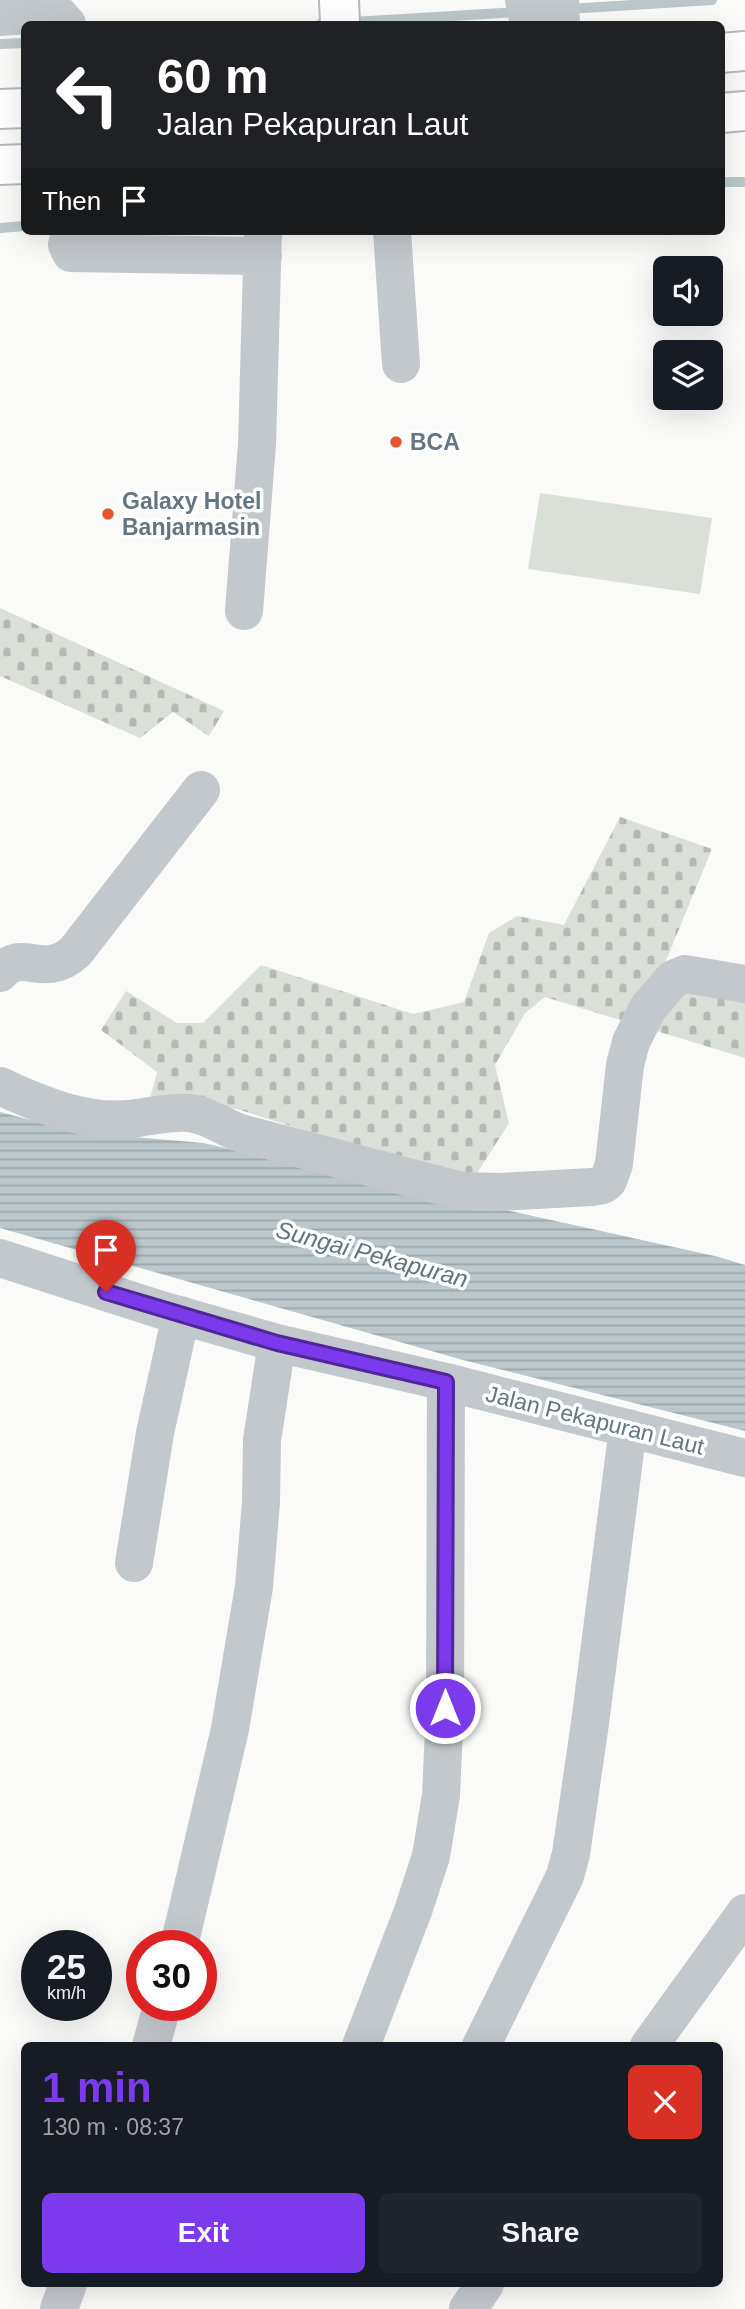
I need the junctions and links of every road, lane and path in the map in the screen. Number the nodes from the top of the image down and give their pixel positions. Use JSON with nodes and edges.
{"nodes":[{"id":1,"x":524,"y":0,"type":"edge"},
{"id":2,"x":560,"y":0,"type":"edge"},
{"id":3,"x":0,"y":17,"type":"edge"},
{"id":4,"x":65,"y":21,"type":"edge"},
{"id":5,"x":528,"y":21,"type":"edge"},
{"id":6,"x":561,"y":21,"type":"edge"},
{"id":7,"x":745,"y":51,"type":"edge"},
{"id":8,"x":725,"y":53,"type":"edge"},
{"id":9,"x":21,"y":108,"type":"edge"},
{"id":10,"x":0,"y":109,"type":"edge"},
{"id":11,"x":745,"y":111,"type":"edge"},
{"id":12,"x":725,"y":113,"type":"edge"},
{"id":13,"x":21,"y":164,"type":"edge"},
{"id":14,"x":0,"y":165,"type":"edge"},
{"id":15,"x":69,"y":235,"type":"edge"},
{"id":16,"x":392,"y":235,"type":"edge"},
{"id":17,"x":263,"y":244,"type":"edge"},
{"id":18,"x":401,"y":365,"type":"dead end"},
{"id":19,"x":244,"y":611,"type":"dead end"},
{"id":20,"x":201,"y":790,"type":"dead end"},
{"id":21,"x":0,"y":973,"type":"edge"},
{"id":22,"x":745,"y":984,"type":"edge"},
{"id":23,"x":0,"y":1086,"type":"edge"},
{"id":24,"x":0,"y":1258,"type":"edge"},
{"id":25,"x":181,"y":1315,"type":"junction"},
{"id":26,"x":277,"y":1343,"type":"junction"},
{"id":27,"x":446,"y":1382,"type":"junction"},
{"id":28,"x":628,"y":1428,"type":"junction"},
{"id":29,"x":745,"y":1458,"type":"edge"},
{"id":30,"x":134,"y":1563,"type":"dead end"},
{"id":31,"x":745,"y":1913,"type":"edge"},
{"id":32,"x":183,"y":1930,"type":"edge"},
{"id":33,"x":158,"y":2021,"type":"edge"},
{"id":34,"x":152,"y":2042,"type":"edge"},
{"id":35,"x":363,"y":2042,"type":"edge"},
{"id":36,"x":483,"y":2042,"type":"edge"},
{"id":37,"x":652,"y":2042,"type":"edge"},
{"id":38,"x":67,"y":2287,"type":"edge"},
{"id":39,"x":483,"y":2287,"type":"edge"},
{"id":40,"x":59,"y":2309,"type":"edge"},
{"id":41,"x":468,"y":2309,"type":"edge"}],
"edges":[{"from":1,"to":5,"type":"street"},
{"from":2,"to":6,"type":"street"},
{"from":3,"to":4,"type":"street"},
{"from":7,"to":8,"type":"highway"},
{"from":9,"to":10,"type":"highway"},
{"from":11,"to":12,"type":"highway"},
{"from":13,"to":14,"type":"highway"},
{"from":15,"to":17,"type":"street"},
{"from":16,"to":18,"type":"street"},
{"from":17,"to":19,"type":"street"},
{"from":20,"to":21,"type":"street"},
{"from":22,"to":23,"type":"street"},
{"from":24,"to":25,"type":"street","name":"Jalan Pekapuran Laut"},
{"from":25,"to":26,"type":"street","name":"Jalan Pekapuran Laut"},
{"from":25,"to":30,"type":"street"},
{"from":26,"to":27,"type":"street","name":"Jalan Pekapuran Laut"},
{"from":26,"to":32,"type":"street"},
{"from":27,"to":28,"type":"street","name":"Jalan Pekapuran Laut"},
{"from":27,"to":35,"type":"street"},
{"from":28,"to":29,"type":"street","name":"Jalan Pekapuran Laut"},
{"from":28,"to":36,"type":"street"},
{"from":31,"to":37,"type":"street"},
{"from":33,"to":34,"type":"street"},
{"from":38,"to":40,"type":"street"},
{"from":39,"to":41,"type":"street"}]}
